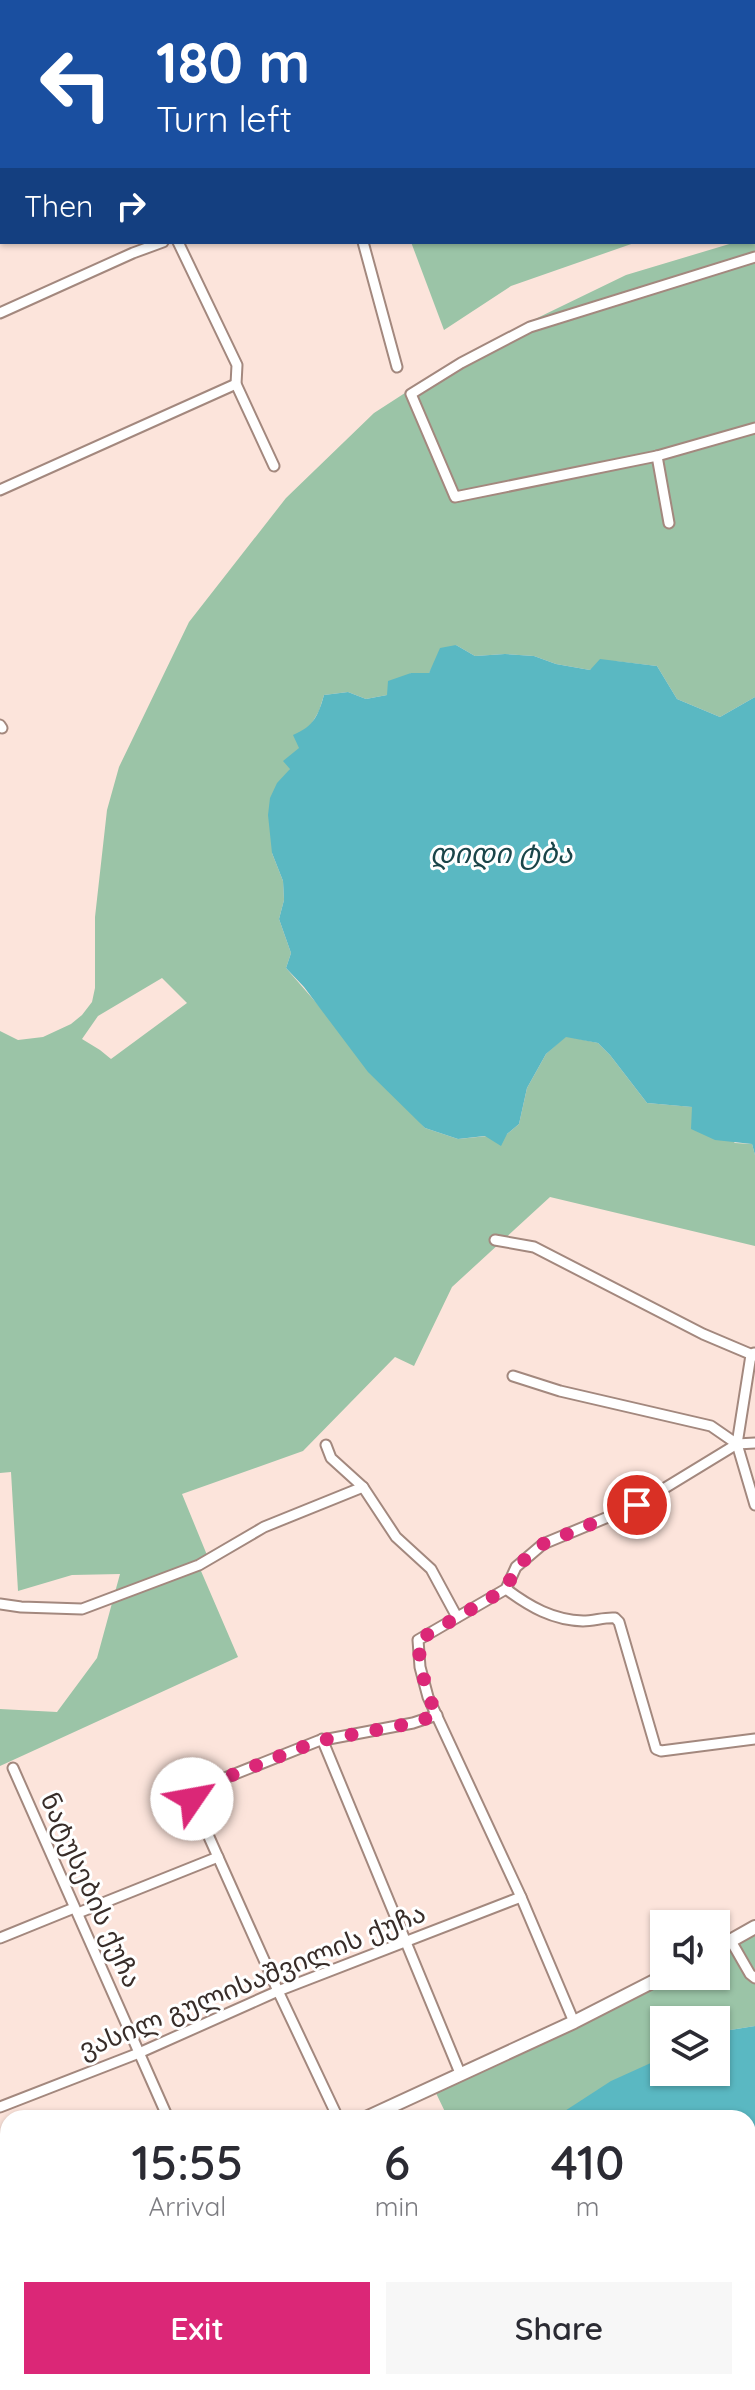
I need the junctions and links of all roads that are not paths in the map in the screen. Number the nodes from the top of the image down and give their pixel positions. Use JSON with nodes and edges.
{"nodes":[{"id":1,"x":158,"y":244,"type":"edge"},
{"id":2,"x":179,"y":244,"type":"edge"},
{"id":3,"x":364,"y":244,"type":"edge"},
{"id":4,"x":755,"y":257,"type":"edge"},
{"id":5,"x":0,"y":313,"type":"edge"},
{"id":6,"x":397,"y":367,"type":"dead end"},
{"id":7,"x":236,"y":384,"type":"junction"},
{"id":8,"x":755,"y":428,"type":"edge"},
{"id":9,"x":657,"y":456,"type":"junction"},
{"id":10,"x":274,"y":466,"type":"dead end"},
{"id":11,"x":0,"y":490,"type":"edge"},
{"id":12,"x":669,"y":523,"type":"dead end"},
{"id":13,"x":495,"y":1240,"type":"dead end"},
{"id":14,"x":754,"y":1354,"type":"edge"},
{"id":15,"x":513,"y":1376,"type":"dead end"},
{"id":16,"x":755,"y":1443,"type":"edge"},
{"id":17,"x":737,"y":1444,"type":"junction"},
{"id":18,"x":326,"y":1445,"type":"dead end"},
{"id":19,"x":363,"y":1487,"type":"junction"},
{"id":20,"x":755,"y":1505,"type":"edge"},
{"id":21,"x":506,"y":1589,"type":"junction"},
{"id":22,"x":0,"y":1604,"type":"edge"},
{"id":23,"x":457,"y":1617,"type":"junction"},
{"id":24,"x":437,"y":1715,"type":"junction"},
{"id":25,"x":322,"y":1739,"type":"junction"},
{"id":26,"x":755,"y":1739,"type":"edge"},
{"id":27,"x":13,"y":1768,"type":"dead end"},
{"id":28,"x":218,"y":1857,"type":"junction"},
{"id":29,"x":521,"y":1897,"type":"junction"},
{"id":30,"x":76,"y":1911,"type":"junction"},
{"id":31,"x":755,"y":1927,"type":"edge"},
{"id":32,"x":0,"y":1938,"type":"edge"},
{"id":33,"x":405,"y":1941,"type":"junction"},
{"id":34,"x":731,"y":1941,"type":"joint"},
{"id":35,"x":755,"y":1978,"type":"edge"},
{"id":36,"x":650,"y":1983,"type":"edge"},
{"id":37,"x":278,"y":1991,"type":"junction"},
{"id":38,"x":574,"y":2022,"type":"junction"},
{"id":39,"x":139,"y":2053,"type":"junction"},
{"id":40,"x":460,"y":2073,"type":"junction"},
{"id":41,"x":0,"y":2107,"type":"edge"},
{"id":42,"x":164,"y":2110,"type":"edge"},
{"id":43,"x":334,"y":2110,"type":"edge"},
{"id":44,"x":383,"y":2110,"type":"edge"}],
"edges":[{"from":1,"to":5,"type":"street"},
{"from":2,"to":7,"type":"street"},
{"from":3,"to":6,"type":"street"},
{"from":4,"to":9,"type":"street"},
{"from":7,"to":10,"type":"street"},
{"from":7,"to":11,"type":"street"},
{"from":8,"to":9,"type":"street"},
{"from":9,"to":12,"type":"street"},
{"from":13,"to":14,"type":"street"},
{"from":14,"to":17,"type":"street"},
{"from":15,"to":17,"type":"street"},
{"from":16,"to":17,"type":"street"},
{"from":17,"to":20,"type":"street"},
{"from":17,"to":21,"type":"street"},
{"from":18,"to":19,"type":"street"},
{"from":19,"to":22,"type":"street"},
{"from":19,"to":23,"type":"street"},
{"from":21,"to":23,"type":"street"},
{"from":21,"to":26,"type":"street"},
{"from":23,"to":24,"type":"street"},
{"from":24,"to":25,"type":"street"},
{"from":24,"to":29,"type":"street"},
{"from":25,"to":28,"type":"street"},
{"from":25,"to":33,"type":"street"},
{"from":27,"to":30,"type":"street","name":"ნატუსების ქუჩა"},
{"from":28,"to":30,"type":"street"},
{"from":28,"to":37,"type":"street"},
{"from":29,"to":33,"type":"street","name":"ვასილ გულისაშვილის ქუჩა"},
{"from":29,"to":38,"type":"street"},
{"from":30,"to":32,"type":"street"},
{"from":30,"to":39,"type":"street","name":"ნატუსების ქუჩა"},
{"from":31,"to":34,"type":"street"},
{"from":33,"to":37,"type":"street","name":"ვასილ გულისაშვილის ქუჩა"},
{"from":33,"to":40,"type":"street"},
{"from":34,"to":35,"type":"street"},
{"from":36,"to":38,"type":"street"},
{"from":37,"to":39,"type":"street","name":"ვასილ გულისაშვილის ქუჩა"},
{"from":37,"to":43,"type":"street"},
{"from":38,"to":40,"type":"street"},
{"from":39,"to":41,"type":"street","name":"ვასილ გულისაშვილის ქუჩა"},
{"from":39,"to":42,"type":"street","name":"ნატუსების ქუჩა"},
{"from":40,"to":44,"type":"street"}]}
